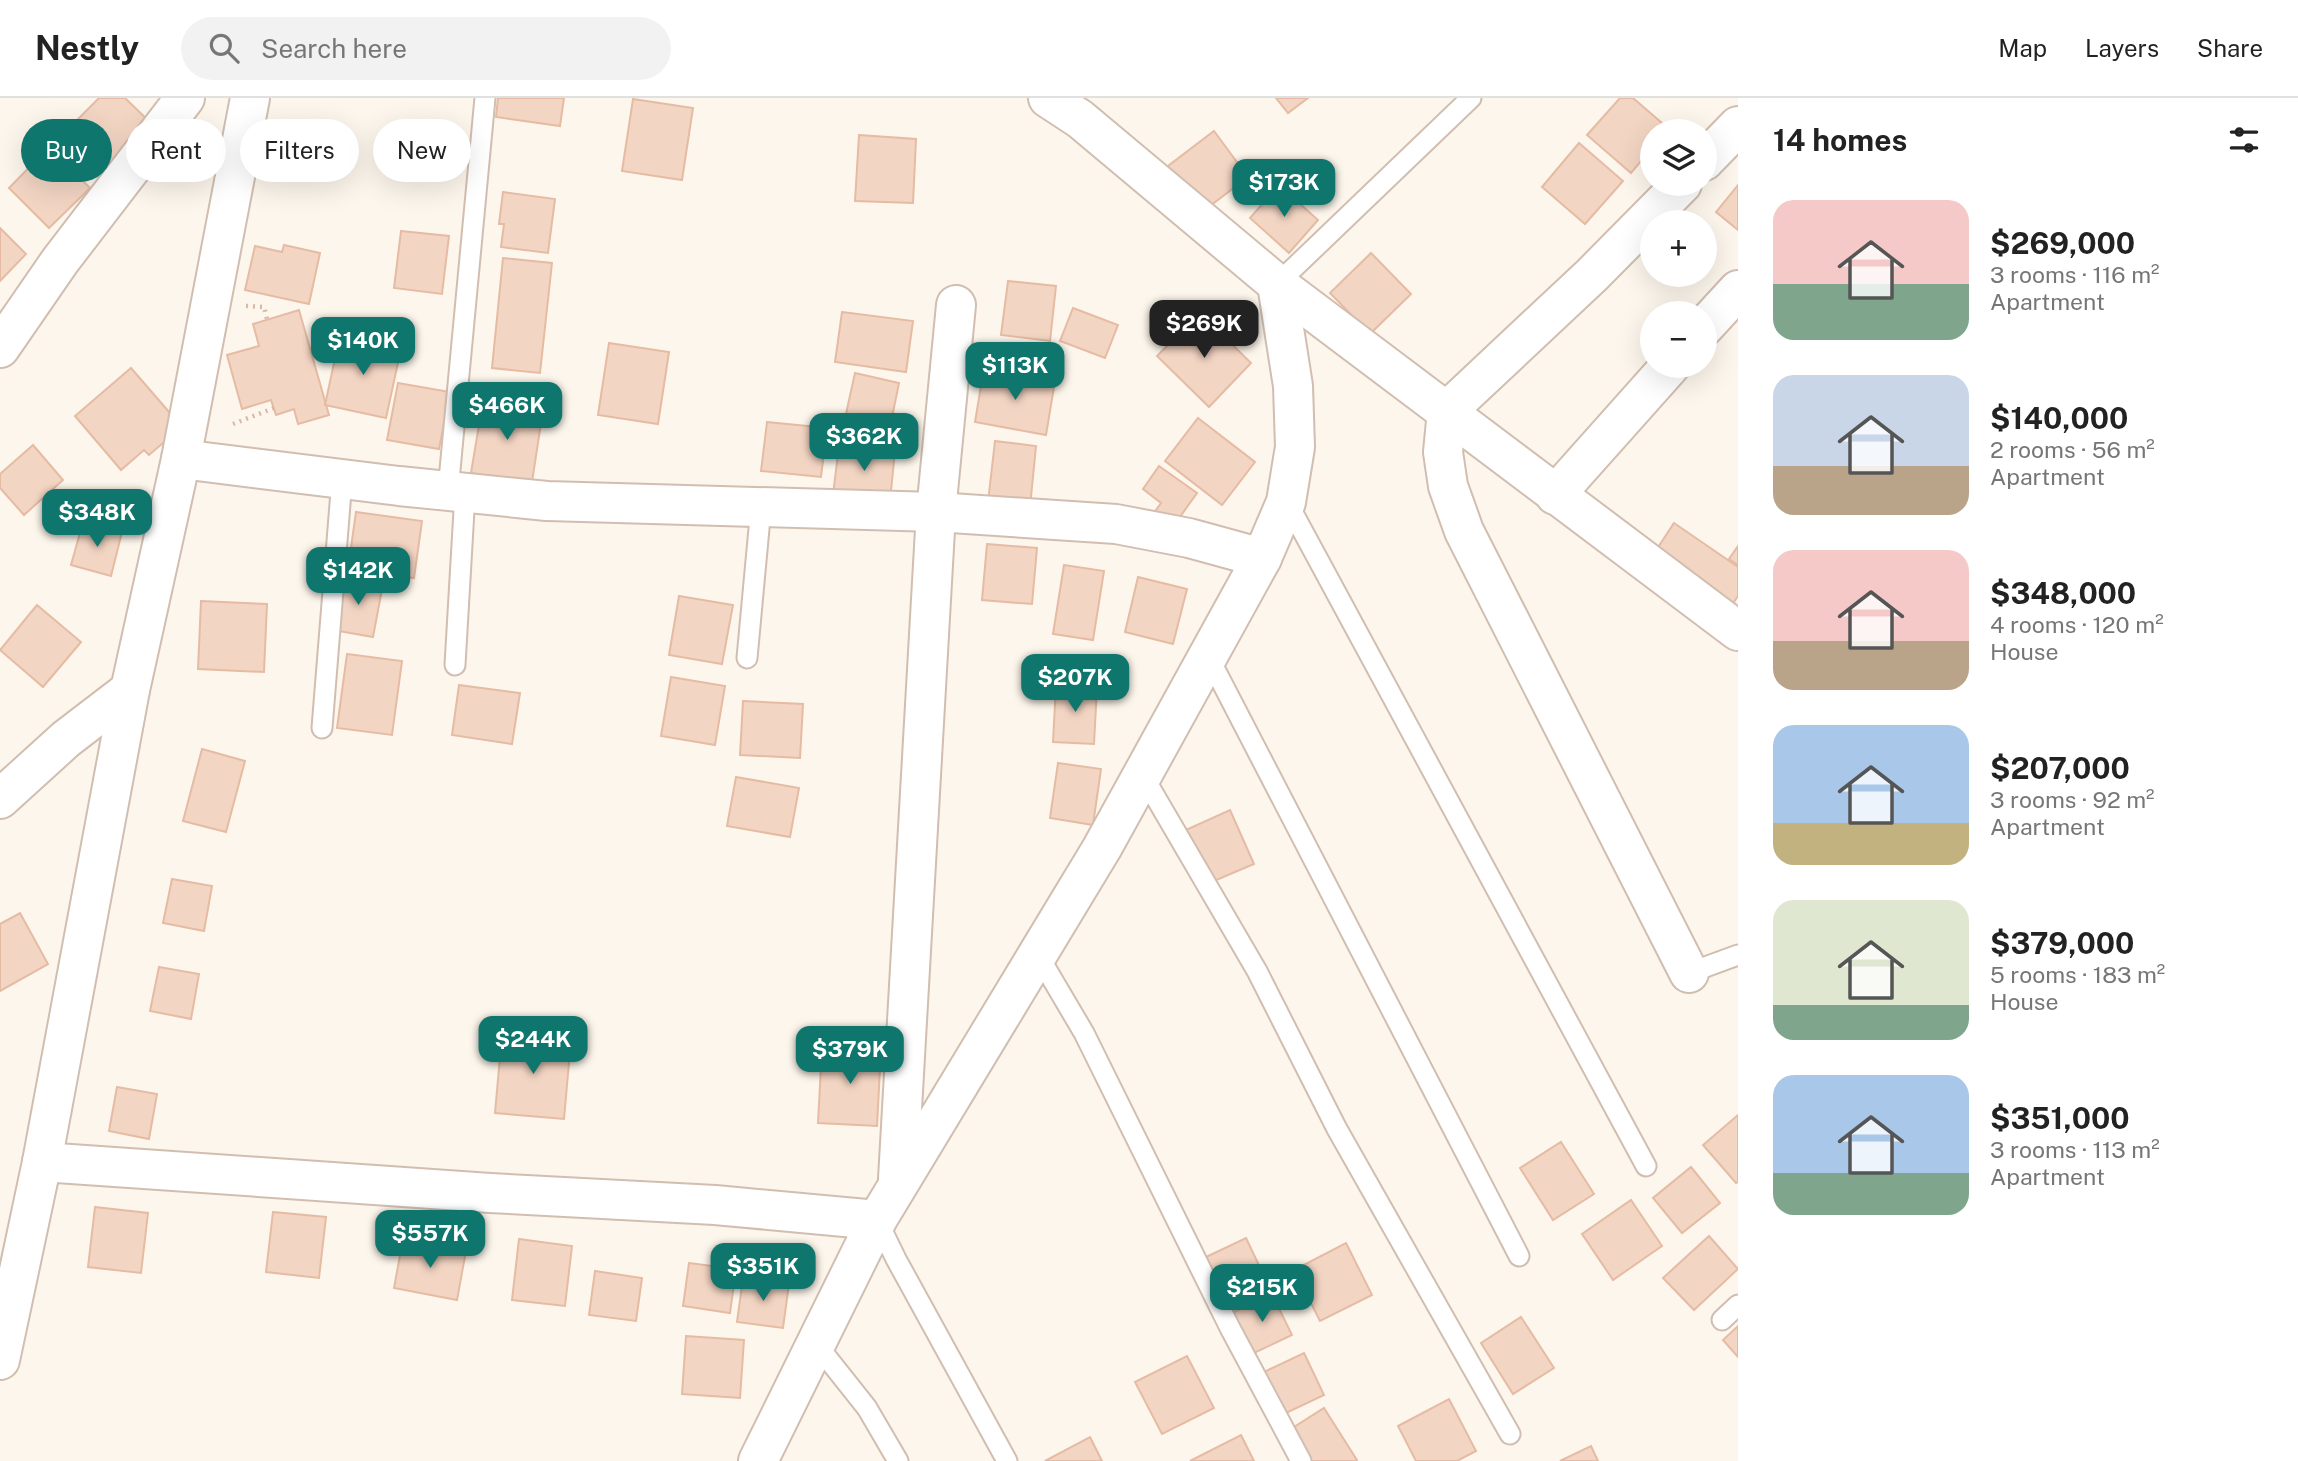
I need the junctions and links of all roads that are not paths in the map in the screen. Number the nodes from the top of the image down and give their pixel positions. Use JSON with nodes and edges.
{"nodes":[{"id":1,"x":185,"y":98,"type":"edge"},
{"id":2,"x":250,"y":98,"type":"edge"},
{"id":3,"x":485,"y":98,"type":"edge"},
{"id":4,"x":1048,"y":98,"type":"edge"},
{"id":5,"x":1471,"y":98,"type":"edge"},
{"id":6,"x":1090,"y":109,"type":"edge"},
{"id":7,"x":1738,"y":126,"type":"edge"},
{"id":8,"x":1717,"y":148,"type":"edge"},
{"id":9,"x":1670,"y":196,"type":"edge"},
{"id":10,"x":1277,"y":284,"type":"junction"},
{"id":11,"x":1738,"y":290,"type":"edge"},
{"id":12,"x":956,"y":305,"type":"dead end"},
{"id":13,"x":1717,"y":313,"type":"edge"},
{"id":14,"x":0,"y":348,"type":"edge"},
{"id":15,"x":1660,"y":378,"type":"edge"},
{"id":16,"x":1447,"y":411,"type":"junction"},
{"id":17,"x":181,"y":459,"type":"junction"},
{"id":18,"x":342,"y":479,"type":"junction"},
{"id":19,"x":457,"y":492,"type":"junction"},
{"id":20,"x":1555,"y":495,"type":"junction"},
{"id":21,"x":1286,"y":502,"type":"junction"},
{"id":22,"x":761,"y":507,"type":"junction"},
{"id":23,"x":936,"y":512,"type":"junction"},
{"id":24,"x":1262,"y":558,"type":"junction"},
{"id":25,"x":1738,"y":631,"type":"edge"},
{"id":26,"x":1207,"y":654,"type":"junction"},
{"id":27,"x":747,"y":658,"type":"dead end"},
{"id":28,"x":454,"y":665,"type":"dead end"},
{"id":29,"x":130,"y":690,"type":"junction"},
{"id":30,"x":322,"y":728,"type":"dead end"},
{"id":31,"x":1142,"y":774,"type":"junction"},
{"id":32,"x":0,"y":799,"type":"edge"},
{"id":33,"x":1038,"y":955,"type":"junction"},
{"id":34,"x":1738,"y":956,"type":"edge"},
{"id":35,"x":1689,"y":973,"type":"joint"},
{"id":36,"x":41,"y":1162,"type":"junction"},
{"id":37,"x":1646,"y":1166,"type":"dead end"},
{"id":38,"x":898,"y":1183,"type":"junction"},
{"id":39,"x":877,"y":1220,"type":"junction"},
{"id":40,"x":1520,"y":1256,"type":"dead end"},
{"id":41,"x":1738,"y":1305,"type":"edge"},
{"id":42,"x":1722,"y":1320,"type":"dead end"},
{"id":43,"x":817,"y":1345,"type":"junction"},
{"id":44,"x":0,"y":1360,"type":"edge"},
{"id":45,"x":1510,"y":1434,"type":"dead end"},
{"id":46,"x":770,"y":1453,"type":"edge"},
{"id":47,"x":898,"y":1461,"type":"edge"},
{"id":48,"x":1007,"y":1461,"type":"edge"},
{"id":49,"x":1301,"y":1461,"type":"edge"}],
"edges":[{"from":1,"to":14,"type":"street"},
{"from":2,"to":17,"type":"street"},
{"from":3,"to":19,"type":"lane"},
{"from":4,"to":6,"type":"street"},
{"from":5,"to":10,"type":"lane"},
{"from":6,"to":10,"type":"street"},
{"from":7,"to":8,"type":"street"},
{"from":9,"to":16,"type":"street"},
{"from":10,"to":16,"type":"street"},
{"from":10,"to":21,"type":"street"},
{"from":11,"to":13,"type":"street"},
{"from":12,"to":23,"type":"street"},
{"from":15,"to":20,"type":"street"},
{"from":16,"to":20,"type":"street"},
{"from":16,"to":35,"type":"street"},
{"from":17,"to":18,"type":"street"},
{"from":17,"to":29,"type":"street"},
{"from":18,"to":19,"type":"street"},
{"from":18,"to":30,"type":"lane"},
{"from":19,"to":22,"type":"street"},
{"from":19,"to":28,"type":"lane"},
{"from":20,"to":25,"type":"street"},
{"from":21,"to":24,"type":"street"},
{"from":21,"to":37,"type":"lane"},
{"from":22,"to":23,"type":"street"},
{"from":22,"to":27,"type":"lane"},
{"from":23,"to":24,"type":"street"},
{"from":23,"to":38,"type":"street"},
{"from":24,"to":26,"type":"street"},
{"from":26,"to":31,"type":"street"},
{"from":26,"to":40,"type":"lane"},
{"from":29,"to":32,"type":"street"},
{"from":29,"to":36,"type":"street"},
{"from":31,"to":33,"type":"street"},
{"from":31,"to":45,"type":"lane"},
{"from":33,"to":38,"type":"street"},
{"from":33,"to":49,"type":"lane"},
{"from":34,"to":35,"type":"lane"},
{"from":36,"to":39,"type":"street"},
{"from":36,"to":44,"type":"street"},
{"from":38,"to":39,"type":"street"},
{"from":39,"to":43,"type":"street"},
{"from":39,"to":48,"type":"lane"},
{"from":41,"to":42,"type":"lane"},
{"from":43,"to":46,"type":"street"},
{"from":43,"to":47,"type":"lane"}]}
